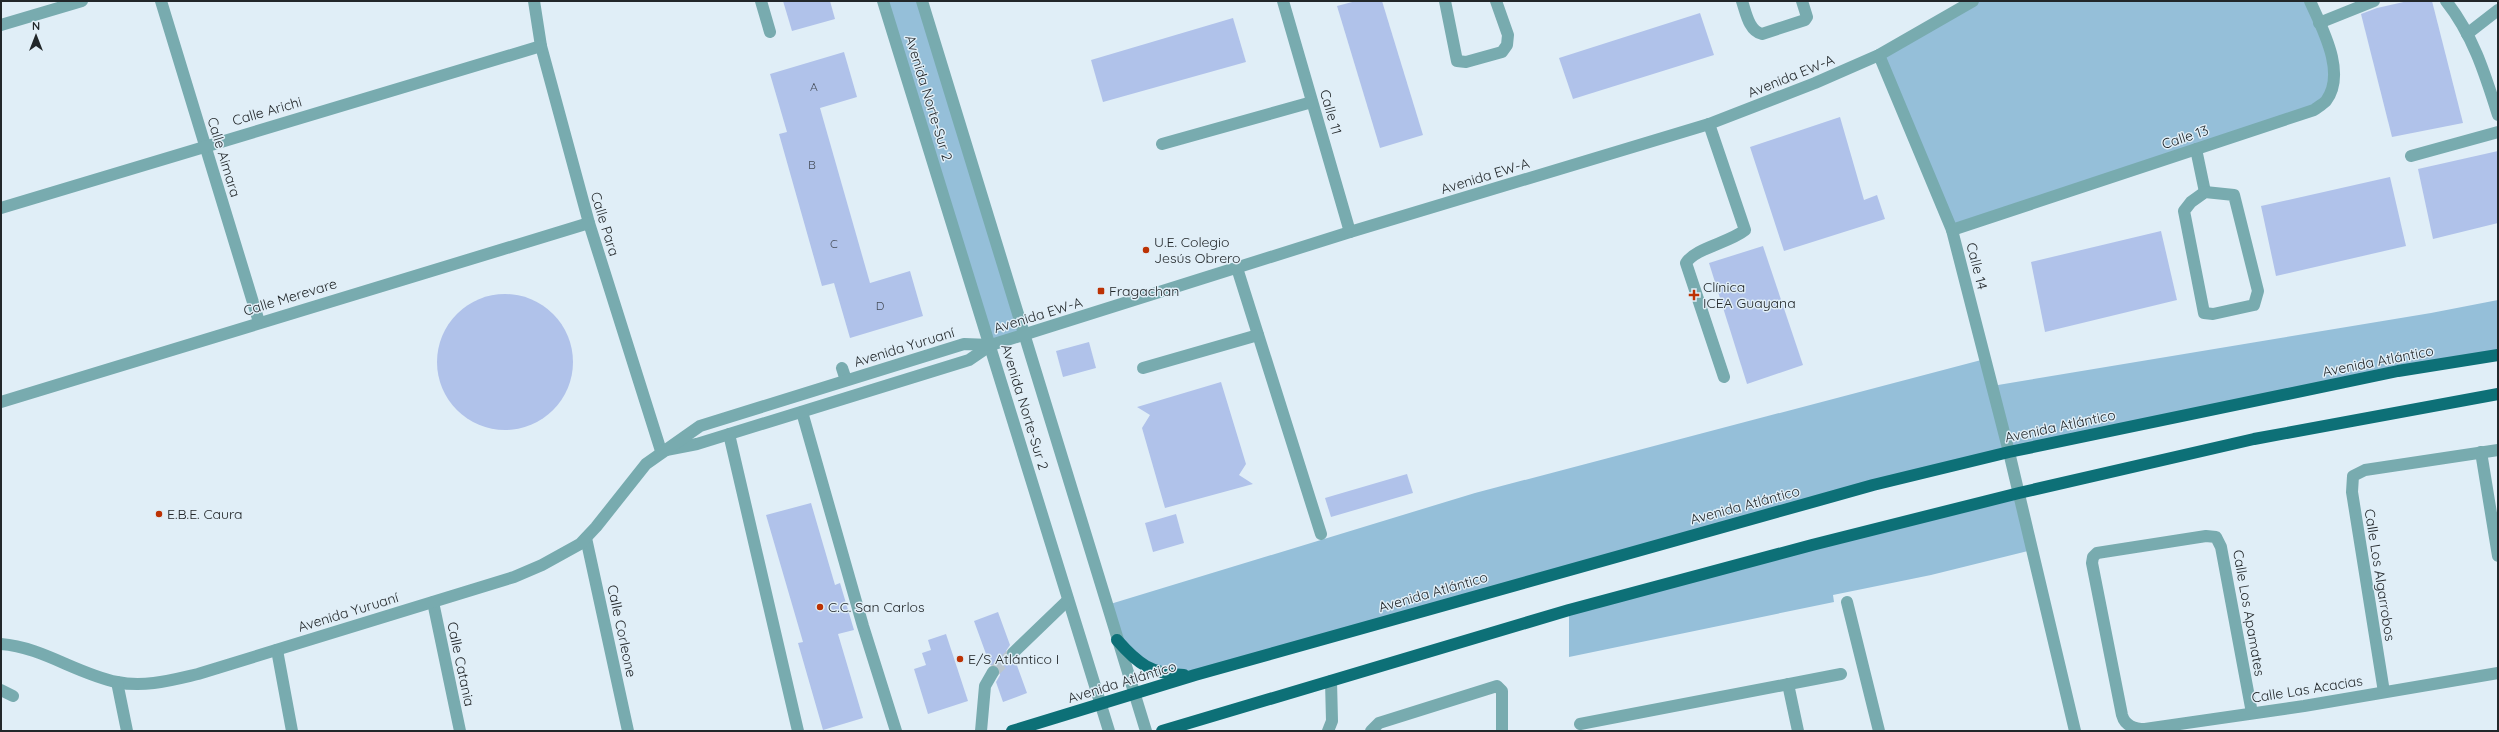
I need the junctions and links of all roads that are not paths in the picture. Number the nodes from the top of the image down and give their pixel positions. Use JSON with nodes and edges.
{"nodes":[{"id":1,"x":82,"y":1,"type":"edge"},
{"id":2,"x":161,"y":1,"type":"edge"},
{"id":3,"x":534,"y":1,"type":"edge"},
{"id":4,"x":761,"y":1,"type":"edge"},
{"id":5,"x":883,"y":1,"type":"edge"},
{"id":6,"x":922,"y":1,"type":"edge"},
{"id":7,"x":1283,"y":1,"type":"edge"},
{"id":8,"x":1445,"y":1,"type":"edge"},
{"id":9,"x":1496,"y":1,"type":"edge"},
{"id":10,"x":1742,"y":1,"type":"edge"},
{"id":11,"x":1802,"y":1,"type":"edge"},
{"id":12,"x":1974,"y":1,"type":"edge"},
{"id":13,"x":2310,"y":1,"type":"edge"},
{"id":14,"x":2374,"y":1,"type":"edge"},
{"id":15,"x":2446,"y":1,"type":"edge"},
{"id":16,"x":2498,"y":10,"type":"edge"},
{"id":17,"x":2319,"y":22,"type":"junction"},
{"id":18,"x":1,"y":26,"type":"edge"},
{"id":19,"x":770,"y":32,"type":"dead end"},
{"id":20,"x":2467,"y":34,"type":"junction"},
{"id":21,"x":541,"y":46,"type":"junction"},
{"id":22,"x":1879,"y":55,"type":"junction"},
{"id":23,"x":1312,"y":102,"type":"junction"},
{"id":24,"x":2498,"y":115,"type":"edge"},
{"id":25,"x":1709,"y":124,"type":"junction"},
{"id":26,"x":2498,"y":132,"type":"edge"},
{"id":27,"x":1162,"y":144,"type":"dead end"},
{"id":28,"x":204,"y":145,"type":"junction"},
{"id":29,"x":2196,"y":149,"type":"junction"},
{"id":30,"x":2410,"y":156,"type":"dead end"},
{"id":31,"x":2205,"y":192,"type":"junction"},
{"id":32,"x":1,"y":208,"type":"edge"},
{"id":33,"x":589,"y":223,"type":"junction"},
{"id":34,"x":1952,"y":230,"type":"junction"},
{"id":35,"x":1350,"y":232,"type":"junction"},
{"id":36,"x":1237,"y":268,"type":"junction"},
{"id":37,"x":259,"y":322,"type":"junction"},
{"id":38,"x":1025,"y":335,"type":"junction"},
{"id":39,"x":1258,"y":335,"type":"junction"},
{"id":40,"x":991,"y":345,"type":"junction"},
{"id":41,"x":2498,"y":355,"type":"edge"},
{"id":42,"x":842,"y":368,"type":"dead end"},
{"id":43,"x":1143,"y":368,"type":"dead end"},
{"id":44,"x":1724,"y":377,"type":"dead end"},
{"id":45,"x":846,"y":380,"type":"junction"},
{"id":46,"x":2498,"y":394,"type":"edge"},
{"id":47,"x":1,"y":402,"type":"edge"},
{"id":48,"x":802,"y":412,"type":"junction"},
{"id":49,"x":729,"y":434,"type":"junction"},
{"id":50,"x":2498,"y":450,"type":"edge"},
{"id":51,"x":661,"y":451,"type":"junction"},
{"id":52,"x":2009,"y":452,"type":"junction"},
{"id":53,"x":2481,"y":452,"type":"junction"},
{"id":54,"x":2019,"y":493,"type":"junction"},
{"id":55,"x":1321,"y":534,"type":"dead end"},
{"id":56,"x":586,"y":538,"type":"junction"},
{"id":57,"x":2498,"y":556,"type":"edge"},
{"id":58,"x":1068,"y":600,"type":"junction"},
{"id":59,"x":433,"y":602,"type":"junction"},
{"id":60,"x":1847,"y":602,"type":"dead end"},
{"id":61,"x":1117,"y":640,"type":"junction"},
{"id":62,"x":1,"y":644,"type":"edge"},
{"id":63,"x":277,"y":650,"type":"junction"},
{"id":64,"x":1013,"y":653,"type":"tunnel mouth"},
{"id":65,"x":993,"y":672,"type":"tunnel mouth"},
{"id":66,"x":2498,"y":673,"type":"edge"},
{"id":67,"x":1841,"y":674,"type":"dead end"},
{"id":68,"x":1195,"y":675,"type":"junction"},
{"id":69,"x":1331,"y":681,"type":"junction"},
{"id":70,"x":117,"y":682,"type":"junction"},
{"id":71,"x":1788,"y":684,"type":"junction"},
{"id":72,"x":1,"y":690,"type":"edge"},
{"id":73,"x":2384,"y":692,"type":"junction"},
{"id":74,"x":1134,"y":694,"type":"junction"},
{"id":75,"x":13,"y":696,"type":"dead end"},
{"id":76,"x":1100,"y":704,"type":"junction"},
{"id":77,"x":2252,"y":713,"type":"junction"},
{"id":78,"x":2123,"y":720,"type":"joint"},
{"id":79,"x":1580,"y":724,"type":"dead end"},
{"id":80,"x":1168,"y":730,"type":"edge"},
{"id":81,"x":127,"y":731,"type":"edge"},
{"id":82,"x":292,"y":731,"type":"edge"},
{"id":83,"x":460,"y":731,"type":"edge"},
{"id":84,"x":628,"y":731,"type":"edge"},
{"id":85,"x":798,"y":731,"type":"edge"},
{"id":86,"x":896,"y":731,"type":"edge"},
{"id":87,"x":981,"y":731,"type":"edge"},
{"id":88,"x":1012,"y":731,"type":"edge"},
{"id":89,"x":1109,"y":731,"type":"edge"},
{"id":90,"x":1146,"y":731,"type":"edge"},
{"id":91,"x":1328,"y":731,"type":"edge"},
{"id":92,"x":1371,"y":731,"type":"edge"},
{"id":93,"x":1502,"y":731,"type":"edge"},
{"id":94,"x":1798,"y":731,"type":"edge"},
{"id":95,"x":1879,"y":731,"type":"edge"},
{"id":96,"x":2075,"y":731,"type":"edge"}],
"edges":[{"from":1,"to":18,"type":"street"},
{"from":2,"to":28,"type":"street","name":"Calle Aimara"},
{"from":3,"to":21,"type":"street","name":"Calle Para"},
{"from":4,"to":19,"type":"street"},
{"from":5,"to":40,"type":"street","name":"Avenida Norte-Sur 2"},
{"from":6,"to":38,"type":"street","name":"Avenida Norte-Sur 2"},
{"from":7,"to":23,"type":"street","name":"Calle 11"},
{"from":8,"to":9,"type":"street"},
{"from":10,"to":11,"type":"street"},
{"from":12,"to":22,"type":"street","name":"Avenida EW-A"},
{"from":13,"to":17,"type":"street","name":"Calle 13"},
{"from":14,"to":17,"type":"street"},
{"from":15,"to":20,"type":"street"},
{"from":16,"to":20,"type":"street"},
{"from":17,"to":29,"type":"street","name":"Calle 13"},
{"from":20,"to":24,"type":"street"},
{"from":21,"to":28,"type":"street","name":"Calle Arichi"},
{"from":21,"to":33,"type":"street","name":"Calle Para"},
{"from":22,"to":25,"type":"street","name":"Avenida EW-A"},
{"from":22,"to":34,"type":"street","name":"Calle 14"},
{"from":23,"to":27,"type":"street"},
{"from":23,"to":35,"type":"street","name":"Calle 11"},
{"from":25,"to":35,"type":"street","name":"Avenida EW-A"},
{"from":25,"to":44,"type":"street"},
{"from":26,"to":30,"type":"street"},
{"from":28,"to":32,"type":"street","name":"Calle Arichi"},
{"from":28,"to":37,"type":"street","name":"Calle Aimara"},
{"from":29,"to":31,"type":"street"},
{"from":29,"to":34,"type":"street","name":"Calle 13"},
{"from":31,"to":31,"type":"street"},
{"from":33,"to":37,"type":"street","name":"Calle Merevare"},
{"from":33,"to":51,"type":"street","name":"Calle Para"},
{"from":34,"to":52,"type":"street","name":"Calle 14"},
{"from":35,"to":36,"type":"street","name":"Avenida EW-A"},
{"from":36,"to":38,"type":"street","name":"Avenida EW-A"},
{"from":36,"to":39,"type":"street"},
{"from":37,"to":47,"type":"street","name":"Calle Merevare"},
{"from":38,"to":40,"type":"street","name":"Avenida EW-A"},
{"from":38,"to":61,"type":"street","name":"Avenida Norte-Sur 2"},
{"from":39,"to":43,"type":"street"},
{"from":39,"to":55,"type":"street"},
{"from":40,"to":45,"type":"street","name":"Avenida Yuruaní"},
{"from":40,"to":48,"type":"street","name":"Avenida Yuruaní"},
{"from":40,"to":58,"type":"street","name":"Avenida Norte-Sur 2"},
{"from":41,"to":52,"type":"main road","name":"Avenida Atlántico"},
{"from":42,"to":45,"type":"street"},
{"from":45,"to":51,"type":"street","name":"Avenida Yuruaní"},
{"from":46,"to":54,"type":"main road"},
{"from":48,"to":49,"type":"street","name":"Avenida Yuruaní"},
{"from":48,"to":86,"type":"street"},
{"from":49,"to":51,"type":"street","name":"Avenida Yuruaní"},
{"from":49,"to":85,"type":"street"},
{"from":50,"to":53,"type":"street"},
{"from":51,"to":56,"type":"street","name":"Avenida Yuruaní"},
{"from":52,"to":54,"type":"street","name":"Calle 14"},
{"from":52,"to":68,"type":"main road","name":"Avenida Atlántico"},
{"from":53,"to":57,"type":"street"},
{"from":53,"to":73,"type":"street","name":"Calle Los Algarrobos"},
{"from":54,"to":69,"type":"main road"},
{"from":54,"to":96,"type":"street","name":"Calle 14"},
{"from":56,"to":59,"type":"street","name":"Avenida Yuruaní"},
{"from":56,"to":84,"type":"street","name":"Calle Corleone"},
{"from":58,"to":64,"type":"street"},
{"from":58,"to":76,"type":"street","name":"Avenida Norte-Sur 2"},
{"from":59,"to":63,"type":"street","name":"Avenida Yuruaní"},
{"from":59,"to":83,"type":"street","name":"Calle Catania"},
{"from":60,"to":95,"type":"street"},
{"from":61,"to":68,"type":"main road"},
{"from":61,"to":74,"type":"street","name":"Avenida Norte-Sur 2"},
{"from":62,"to":70,"type":"street","name":"Avenida Yuruaní"},
{"from":63,"to":70,"type":"street","name":"Avenida Yuruaní"},
{"from":63,"to":82,"type":"street"},
{"from":65,"to":87,"type":"street"},
{"from":66,"to":73,"type":"street","name":"Calle Las Acacias"},
{"from":67,"to":71,"type":"street"},
{"from":68,"to":74,"type":"main road","name":"Avenida Atlántico"},
{"from":69,"to":80,"type":"main road"},
{"from":69,"to":91,"type":"street"},
{"from":70,"to":81,"type":"street"},
{"from":71,"to":79,"type":"street"},
{"from":71,"to":94,"type":"street"},
{"from":72,"to":75,"type":"street"},
{"from":73,"to":77,"type":"street","name":"Calle Las Acacias"},
{"from":74,"to":76,"type":"main road","name":"Avenida Atlántico"},
{"from":74,"to":90,"type":"street","name":"Avenida Norte-Sur 2"},
{"from":76,"to":88,"type":"main road","name":"Avenida Atlántico"},
{"from":76,"to":89,"type":"street","name":"Avenida Norte-Sur 2"},
{"from":77,"to":78,"type":"street","name":"Calle Las Acacias"},
{"from":77,"to":78,"type":"street","name":"Calle Los Apamates"},
{"from":92,"to":93,"type":"street"}]}
